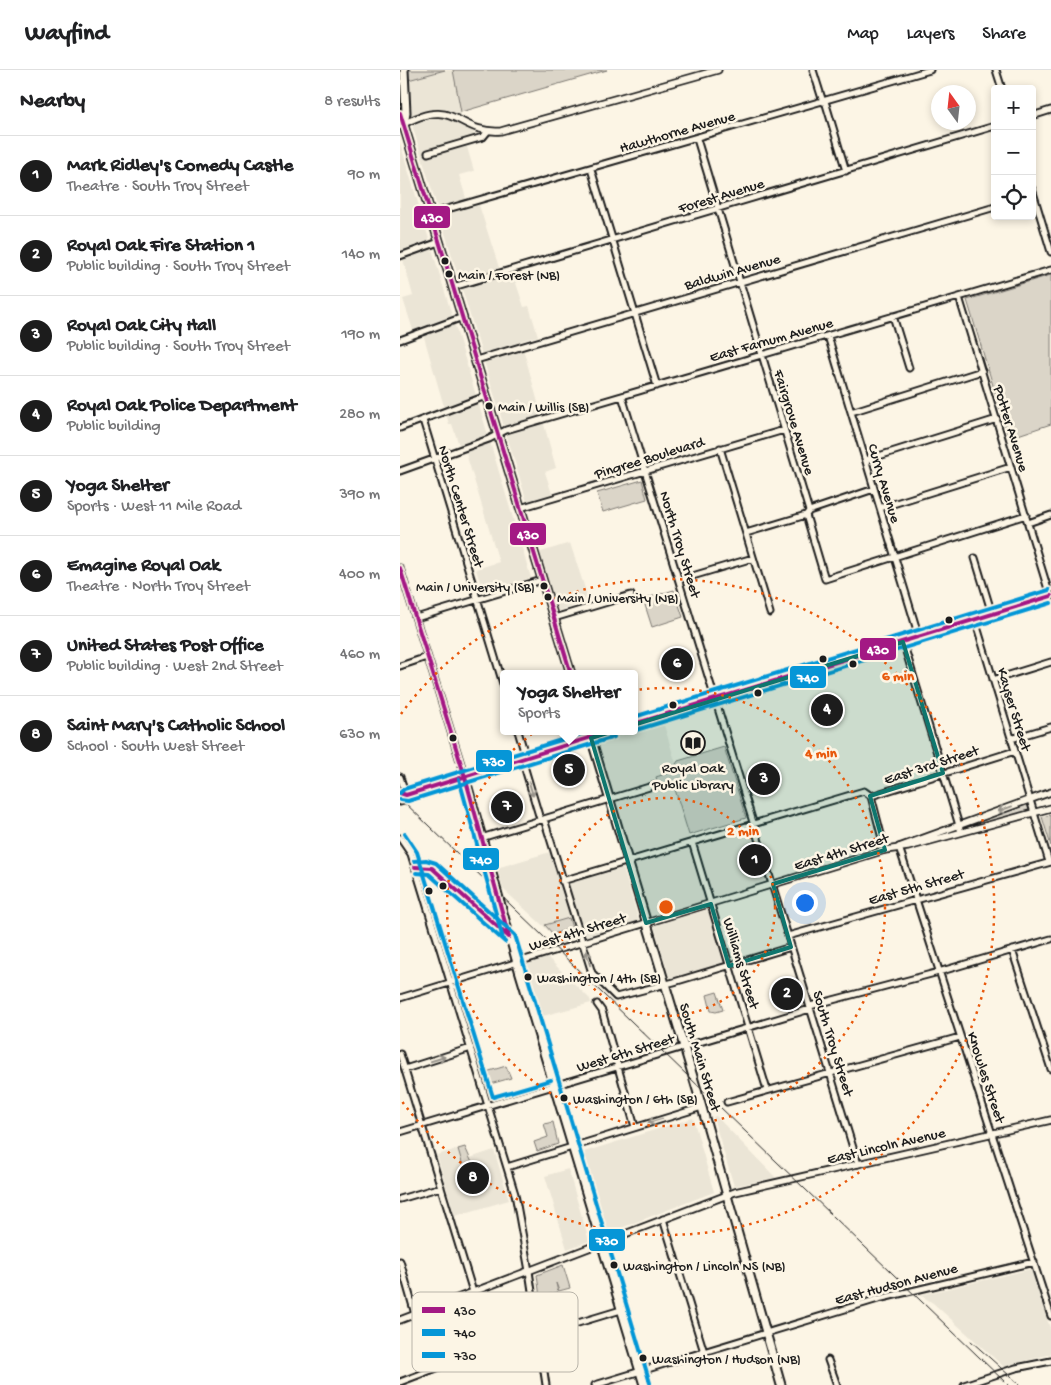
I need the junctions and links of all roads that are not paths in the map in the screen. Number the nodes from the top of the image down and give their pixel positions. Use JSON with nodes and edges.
{"nodes":[{"id":1,"x":404,"y":70,"type":"edge"},
{"id":2,"x":718,"y":70,"type":"edge"},
{"id":3,"x":813,"y":70,"type":"edge"},
{"id":4,"x":930,"y":70,"type":"edge"},
{"id":5,"x":996,"y":70,"type":"edge"},
{"id":6,"x":1001,"y":85,"type":"edge"},
{"id":7,"x":824,"y":101,"type":"junction"},
{"id":8,"x":1051,"y":110,"type":"edge"},
{"id":9,"x":400,"y":113,"type":"edge"},
{"id":10,"x":1036,"y":115,"type":"edge"},
{"id":11,"x":402,"y":125,"type":"edge"},
{"id":12,"x":991,"y":127,"type":"edge"},
{"id":13,"x":488,"y":131,"type":"junction"},
{"id":14,"x":697,"y":139,"type":"junction"},
{"id":15,"x":428,"y":153,"type":"dead end"},
{"id":16,"x":591,"y":169,"type":"junction"},
{"id":17,"x":846,"y":171,"type":"junction"},
{"id":18,"x":1036,"y":205,"type":"edge"},
{"id":19,"x":991,"y":208,"type":"edge"},
{"id":20,"x":719,"y":209,"type":"junction"},
{"id":21,"x":430,"y":214,"type":"junction"},
{"id":22,"x":613,"y":240,"type":"junction"},
{"id":23,"x":440,"y":242,"type":"junction"},
{"id":24,"x":1051,"y":252,"type":"edge"},
{"id":25,"x":400,"y":256,"type":"edge"},
{"id":26,"x":1051,"y":270,"type":"edge"},
{"id":27,"x":740,"y":282,"type":"junction"},
{"id":28,"x":453,"y":287,"type":"junction"},
{"id":29,"x":959,"y":297,"type":"junction"},
{"id":30,"x":634,"y":313,"type":"junction"},
{"id":31,"x":894,"y":316,"type":"junction"},
{"id":32,"x":462,"y":317,"type":"junction"},
{"id":33,"x":828,"y":336,"type":"junction"},
{"id":34,"x":400,"y":340,"type":"edge"},
{"id":35,"x":762,"y":355,"type":"junction"},
{"id":36,"x":476,"y":360,"type":"junction"},
{"id":37,"x":909,"y":368,"type":"dead end"},
{"id":38,"x":982,"y":371,"type":"junction"},
{"id":39,"x":657,"y":386,"type":"junction"},
{"id":40,"x":486,"y":396,"type":"junction"},
{"id":41,"x":622,"y":396,"type":"junction"},
{"id":42,"x":851,"y":412,"type":"junction"},
{"id":43,"x":997,"y":419,"type":"junction"},
{"id":44,"x":423,"y":420,"type":"junction"},
{"id":45,"x":400,"y":428,"type":"edge"},
{"id":46,"x":784,"y":430,"type":"junction"},
{"id":47,"x":498,"y":435,"type":"junction"},
{"id":48,"x":720,"y":448,"type":"junction"},
{"id":49,"x":434,"y":458,"type":"junction"},
{"id":50,"x":866,"y":460,"type":"junction"},
{"id":51,"x":1011,"y":467,"type":"junction"},
{"id":52,"x":646,"y":470,"type":"junction"},
{"id":53,"x":400,"y":471,"type":"edge"},
{"id":54,"x":874,"y":489,"type":"junction"},
{"id":55,"x":520,"y":508,"type":"junction"},
{"id":56,"x":880,"y":508,"type":"junction"},
{"id":57,"x":807,"y":513,"type":"junction"},
{"id":58,"x":1026,"y":515,"type":"junction"},
{"id":59,"x":1051,"y":515,"type":"edge"},
{"id":60,"x":1028,"y":523,"type":"junction"},
{"id":61,"x":746,"y":533,"type":"junction"},
{"id":62,"x":894,"y":556,"type":"junction"},
{"id":63,"x":753,"y":558,"type":"junction"},
{"id":64,"x":975,"y":558,"type":"dead end"},
{"id":65,"x":400,"y":568,"type":"edge"},
{"id":66,"x":542,"y":580,"type":"junction"},
{"id":67,"x":679,"y":580,"type":"junction"},
{"id":68,"x":631,"y":595,"type":"dead end"},
{"id":69,"x":1051,"y":596,"type":"edge"},
{"id":70,"x":477,"y":599,"type":"junction"},
{"id":71,"x":770,"y":613,"type":"dead end"},
{"id":72,"x":992,"y":614,"type":"junction"},
{"id":73,"x":416,"y":618,"type":"junction"},
{"id":74,"x":554,"y":618,"type":"junction"},
{"id":75,"x":975,"y":620,"type":"junction"},
{"id":76,"x":919,"y":637,"type":"junction"},
{"id":77,"x":902,"y":642,"type":"junction"},
{"id":78,"x":427,"y":657,"type":"junction"},
{"id":79,"x":1051,"y":662,"type":"edge"},
{"id":80,"x":400,"y":666,"type":"edge"},
{"id":81,"x":570,"y":670,"type":"edge"},
{"id":82,"x":500,"y":674,"type":"edge"},
{"id":83,"x":993,"y":680,"type":"junction"},
{"id":84,"x":715,"y":700,"type":"junction"},
{"id":85,"x":638,"y":723,"type":"edge"},
{"id":86,"x":1051,"y":727,"type":"edge"},
{"id":87,"x":519,"y":735,"type":"edge"},
{"id":88,"x":587,"y":735,"type":"edge"},
{"id":89,"x":590,"y":735,"type":"edge"},
{"id":90,"x":1011,"y":739,"type":"junction"},
{"id":91,"x":1015,"y":750,"type":"junction"},
{"id":92,"x":524,"y":758,"type":"junction"},
{"id":93,"x":943,"y":773,"type":"junction"},
{"id":94,"x":400,"y":777,"type":"edge"},
{"id":95,"x":465,"y":777,"type":"junction"},
{"id":96,"x":656,"y":786,"type":"dead end"},
{"id":97,"x":1051,"y":792,"type":"edge"},
{"id":98,"x":403,"y":794,"type":"edge"},
{"id":99,"x":871,"y":796,"type":"junction"},
{"id":100,"x":1029,"y":799,"type":"junction"},
{"id":101,"x":608,"y":800,"type":"junction"},
{"id":102,"x":400,"y":801,"type":"edge"},
{"id":103,"x":1051,"y":808,"type":"edge"},
{"id":104,"x":1034,"y":813,"type":"junction"},
{"id":105,"x":542,"y":819,"type":"junction"},
{"id":106,"x":754,"y":823,"type":"junction"},
{"id":107,"x":959,"y":825,"type":"junction"},
{"id":108,"x":961,"y":832,"type":"junction"},
{"id":109,"x":400,"y":838,"type":"edge"},
{"id":110,"x":481,"y":838,"type":"junction"},
{"id":111,"x":692,"y":842,"type":"junction"},
{"id":112,"x":899,"y":846,"type":"junction"},
{"id":113,"x":885,"y":850,"type":"junction"},
{"id":114,"x":627,"y":861,"type":"junction"},
{"id":115,"x":1050,"y":862,"type":"edge"},
{"id":116,"x":415,"y":868,"type":"junction"},
{"id":117,"x":562,"y":881,"type":"junction"},
{"id":118,"x":772,"y":885,"type":"junction"},
{"id":119,"x":915,"y":899,"type":"junction"},
{"id":120,"x":711,"y":904,"type":"junction"},
{"id":121,"x":646,"y":923,"type":"junction"},
{"id":122,"x":788,"y":936,"type":"junction"},
{"id":123,"x":509,"y":937,"type":"junction"},
{"id":124,"x":1051,"y":939,"type":"edge"},
{"id":125,"x":582,"y":943,"type":"junction"},
{"id":126,"x":791,"y":947,"type":"junction"},
{"id":127,"x":1012,"y":950,"type":"junction"},
{"id":128,"x":517,"y":963,"type":"junction"},
{"id":129,"x":729,"y":966,"type":"junction"},
{"id":130,"x":939,"y":972,"type":"junction"},
{"id":131,"x":451,"y":983,"type":"junction"},
{"id":132,"x":665,"y":984,"type":"junction"},
{"id":133,"x":400,"y":998,"type":"edge"},
{"id":134,"x":598,"y":1004,"type":"dead end"},
{"id":135,"x":810,"y":1008,"type":"junction"},
{"id":136,"x":748,"y":1028,"type":"junction"},
{"id":137,"x":960,"y":1037,"type":"junction"},
{"id":138,"x":684,"y":1047,"type":"junction"},
{"id":139,"x":471,"y":1048,"type":"junction"},
{"id":140,"x":400,"y":1054,"type":"edge"},
{"id":141,"x":618,"y":1066,"type":"junction"},
{"id":142,"x":404,"y":1069,"type":"junction"},
{"id":143,"x":1051,"y":1070,"type":"edge"},
{"id":144,"x":830,"y":1073,"type":"junction"},
{"id":145,"x":553,"y":1086,"type":"junction"},
{"id":146,"x":767,"y":1090,"type":"junction"},
{"id":147,"x":727,"y":1102,"type":"dead end"},
{"id":148,"x":488,"y":1105,"type":"junction"},
{"id":149,"x":702,"y":1107,"type":"junction"},
{"id":150,"x":1051,"y":1120,"type":"edge"},
{"id":151,"x":422,"y":1125,"type":"junction"},
{"id":152,"x":635,"y":1127,"type":"junction"},
{"id":153,"x":400,"y":1132,"type":"edge"},
{"id":154,"x":992,"y":1133,"type":"junction"},
{"id":155,"x":572,"y":1147,"type":"junction"},
{"id":156,"x":858,"y":1164,"type":"junction"},
{"id":157,"x":508,"y":1167,"type":"junction"},
{"id":158,"x":441,"y":1187,"type":"junction"},
{"id":159,"x":727,"y":1195,"type":"junction"},
{"id":160,"x":400,"y":1199,"type":"edge"},
{"id":161,"x":663,"y":1219,"type":"junction"},
{"id":162,"x":601,"y":1244,"type":"junction"},
{"id":163,"x":400,"y":1261,"type":"edge"},
{"id":164,"x":1034,"y":1262,"type":"junction"},
{"id":165,"x":529,"y":1271,"type":"junction"},
{"id":166,"x":473,"y":1292,"type":"joint"},
{"id":167,"x":532,"y":1292,"type":"edge"},
{"id":168,"x":412,"y":1303,"type":"edge"},
{"id":169,"x":621,"y":1310,"type":"junction"},
{"id":170,"x":412,"y":1315,"type":"edge"},
{"id":171,"x":1051,"y":1316,"type":"edge"},
{"id":172,"x":400,"y":1320,"type":"edge"},
{"id":173,"x":578,"y":1321,"type":"edge"},
{"id":174,"x":765,"y":1333,"type":"junction"},
{"id":175,"x":704,"y":1352,"type":"junction"},
{"id":176,"x":828,"y":1360,"type":"dead end"},
{"id":177,"x":1051,"y":1361,"type":"edge"},
{"id":178,"x":639,"y":1371,"type":"junction"},
{"id":179,"x":428,"y":1372,"type":"edge"},
{"id":180,"x":544,"y":1372,"type":"edge"},
{"id":181,"x":400,"y":1382,"type":"edge"},
{"id":182,"x":546,"y":1385,"type":"edge"},
{"id":183,"x":594,"y":1385,"type":"edge"},
{"id":184,"x":644,"y":1385,"type":"edge"},
{"id":185,"x":781,"y":1385,"type":"edge"},
{"id":186,"x":837,"y":1385,"type":"edge"},
{"id":187,"x":964,"y":1385,"type":"edge"}],
"edges":[{"from":1,"to":11,"type":"main road"},
{"from":2,"to":13,"type":"street"},
{"from":3,"to":7,"type":"street"},
{"from":4,"to":7,"type":"street","name":"Hawthorne Avenue"},
{"from":5,"to":6,"type":"street"},
{"from":7,"to":14,"type":"street","name":"Hawthorne Avenue"},
{"from":7,"to":17,"type":"street"},
{"from":8,"to":10,"type":"street"},
{"from":9,"to":11,"type":"main road"},
{"from":11,"to":13,"type":"street"},
{"from":11,"to":21,"type":"main road"},
{"from":12,"to":17,"type":"street","name":"Forest Avenue"},
{"from":13,"to":15,"type":"street"},
{"from":14,"to":16,"type":"street","name":"Hawthorne Avenue"},
{"from":14,"to":20,"type":"street","name":"Fairgrove Avenue"},
{"from":16,"to":21,"type":"street","name":"Hawthorne Avenue"},
{"from":16,"to":22,"type":"street"},
{"from":17,"to":20,"type":"street","name":"Forest Avenue"},
{"from":18,"to":24,"type":"street"},
{"from":19,"to":27,"type":"street","name":"Baldwin Avenue"},
{"from":20,"to":22,"type":"street","name":"Forest Avenue"},
{"from":20,"to":27,"type":"street","name":"Fairgrove Avenue"},
{"from":21,"to":23,"type":"main road"},
{"from":22,"to":28,"type":"street","name":"Forest Avenue"},
{"from":22,"to":30,"type":"street"},
{"from":23,"to":25,"type":"street"},
{"from":23,"to":28,"type":"main road"},
{"from":26,"to":29,"type":"street","name":"East Farnum Avenue"},
{"from":27,"to":30,"type":"street","name":"Baldwin Avenue"},
{"from":27,"to":35,"type":"street","name":"Fairgrove Avenue"},
{"from":28,"to":32,"type":"main road"},
{"from":29,"to":31,"type":"street","name":"East Farnum Avenue"},
{"from":29,"to":38,"type":"street","name":"Potter Avenue"},
{"from":30,"to":36,"type":"street","name":"Baldwin Avenue"},
{"from":30,"to":39,"type":"street"},
{"from":31,"to":33,"type":"street","name":"East Farnum Avenue"},
{"from":31,"to":37,"type":"street"},
{"from":32,"to":34,"type":"street"},
{"from":32,"to":36,"type":"main road"},
{"from":33,"to":35,"type":"street","name":"East Farnum Avenue"},
{"from":33,"to":42,"type":"street","name":"Curry Avenue"},
{"from":35,"to":39,"type":"street","name":"East Farnum Avenue"},
{"from":35,"to":46,"type":"street","name":"Fairgrove Avenue"},
{"from":36,"to":40,"type":"main road"},
{"from":38,"to":42,"type":"street"},
{"from":38,"to":43,"type":"street","name":"Potter Avenue"},
{"from":39,"to":41,"type":"street","name":"East Farnum Avenue"},
{"from":40,"to":44,"type":"street"},
{"from":40,"to":47,"type":"main road"},
{"from":41,"to":47,"type":"street","name":"East Farnum Avenue"},
{"from":41,"to":52,"type":"street","name":"North Troy Street"},
{"from":42,"to":50,"type":"street","name":"Curry Avenue"},
{"from":43,"to":50,"type":"street"},
{"from":43,"to":51,"type":"street","name":"Potter Avenue"},
{"from":44,"to":45,"type":"street"},
{"from":44,"to":49,"type":"street","name":"North Center Street"},
{"from":46,"to":48,"type":"street","name":"Pingree Boulevard"},
{"from":46,"to":57,"type":"street","name":"Fairgrove Avenue"},
{"from":47,"to":49,"type":"street","name":"East Farnum Avenue"},
{"from":47,"to":55,"type":"main road"},
{"from":48,"to":52,"type":"street","name":"Pingree Boulevard"},
{"from":48,"to":61,"type":"street"},
{"from":49,"to":53,"type":"street","name":"East Farnum Avenue"},
{"from":49,"to":70,"type":"street","name":"North Center Street"},
{"from":50,"to":54,"type":"street","name":"Curry Avenue"},
{"from":51,"to":56,"type":"street"},
{"from":51,"to":58,"type":"street","name":"Potter Avenue"},
{"from":52,"to":55,"type":"street","name":"Pingree Boulevard"},
{"from":52,"to":67,"type":"street","name":"North Troy Street"},
{"from":54,"to":56,"type":"street","name":"Curry Avenue"},
{"from":54,"to":57,"type":"street"},
{"from":55,"to":66,"type":"main road"},
{"from":56,"to":62,"type":"street","name":"Curry Avenue"},
{"from":57,"to":61,"type":"street"},
{"from":57,"to":62,"type":"street","name":"Fairgrove Avenue"},
{"from":58,"to":60,"type":"street","name":"Potter Avenue"},
{"from":58,"to":62,"type":"street"},
{"from":59,"to":60,"type":"street"},
{"from":60,"to":69,"type":"street","name":"Potter Avenue"},
{"from":61,"to":63,"type":"street"},
{"from":62,"to":76,"type":"street","name":"Curry Avenue"},
{"from":63,"to":67,"type":"street"},
{"from":63,"to":71,"type":"street"},
{"from":64,"to":72,"type":"street"},
{"from":65,"to":73,"type":"street"},
{"from":66,"to":70,"type":"street"},
{"from":66,"to":74,"type":"main road"},
{"from":67,"to":84,"type":"street","name":"North Troy Street"},
{"from":68,"to":74,"type":"street"},
{"from":69,"to":72,"type":"main road"},
{"from":70,"to":73,"type":"street"},
{"from":70,"to":82,"type":"street","name":"North Center Street"},
{"from":72,"to":75,"type":"main road"},
{"from":73,"to":78,"type":"street"},
{"from":74,"to":81,"type":"main road"},
{"from":75,"to":76,"type":"main road"},
{"from":75,"to":83,"type":"street","name":"Kayser Street"},
{"from":76,"to":77,"type":"main road"},
{"from":77,"to":84,"type":"main road"},
{"from":77,"to":93,"type":"street"},
{"from":78,"to":80,"type":"street"},
{"from":78,"to":95,"type":"street"},
{"from":79,"to":83,"type":"street"},
{"from":83,"to":90,"type":"street","name":"Kayser Street"},
{"from":84,"to":85,"type":"main road"},
{"from":84,"to":106,"type":"street","name":"South Troy Street"},
{"from":86,"to":90,"type":"street"},
{"from":87,"to":92,"type":"street"},
{"from":88,"to":92,"type":"main road"},
{"from":89,"to":101,"type":"main road","name":"South Main Street"},
{"from":90,"to":91,"type":"street","name":"Kayser Street"},
{"from":91,"to":93,"type":"street","name":"East 3rd Street"},
{"from":91,"to":100,"type":"street","name":"Kayser Street"},
{"from":92,"to":95,"type":"main road"},
{"from":92,"to":105,"type":"street","one_way":true},
{"from":93,"to":99,"type":"street","name":"East 3rd Street"},
{"from":93,"to":107,"type":"street"},
{"from":94,"to":98,"type":"street"},
{"from":95,"to":98,"type":"main road"},
{"from":95,"to":110,"type":"main road"},
{"from":96,"to":101,"type":"street"},
{"from":97,"to":100,"type":"street","name":"East 4th Street"},
{"from":98,"to":102,"type":"main road"},
{"from":99,"to":106,"type":"street","name":"East 3rd Street"},
{"from":99,"to":113,"type":"street"},
{"from":100,"to":104,"type":"street","name":"Kayser Street"},
{"from":100,"to":107,"type":"street","name":"East 4th Street","one_way":true},
{"from":101,"to":105,"type":"street"},
{"from":101,"to":114,"type":"main road","name":"South Main Street"},
{"from":103,"to":104,"type":"street","name":"East 4th Street"},
{"from":104,"to":108,"type":"street","name":"East 4th Street"},
{"from":104,"to":115,"type":"street","name":"Kayser Street"},
{"from":105,"to":110,"type":"street"},
{"from":105,"to":117,"type":"street"},
{"from":106,"to":111,"type":"street","name":"East 3rd Street"},
{"from":106,"to":118,"type":"street","name":"South Troy Street"},
{"from":107,"to":108,"type":"street"},
{"from":107,"to":112,"type":"street","name":"East 4th Street"},
{"from":108,"to":112,"type":"street","name":"East 4th Street"},
{"from":109,"to":116,"type":"street"},
{"from":110,"to":123,"type":"main road"},
{"from":111,"to":114,"type":"street","name":"East 3rd Street"},
{"from":111,"to":120,"type":"street","name":"Williams Street"},
{"from":112,"to":113,"type":"street","name":"East 4th Street"},
{"from":112,"to":119,"type":"street","name":"Knowles Street"},
{"from":113,"to":118,"type":"street","name":"East 4th Street"},
{"from":114,"to":117,"type":"street","name":"East 3rd Street"},
{"from":114,"to":121,"type":"main road","name":"South Main Street"},
{"from":115,"to":119,"type":"street","name":"East 5th Street"},
{"from":116,"to":123,"type":"street"},
{"from":116,"to":131,"type":"street"},
{"from":117,"to":125,"type":"street"},
{"from":118,"to":120,"type":"street","name":"East 4th Street"},
{"from":118,"to":122,"type":"street","name":"South Troy Street"},
{"from":119,"to":122,"type":"street","name":"East 5th Street"},
{"from":119,"to":130,"type":"street","name":"Knowles Street"},
{"from":120,"to":121,"type":"street","name":"East 4th Street"},
{"from":120,"to":129,"type":"street","name":"Williams Street"},
{"from":121,"to":125,"type":"street","name":"West 4th Street"},
{"from":121,"to":132,"type":"main road","name":"South Main Street"},
{"from":122,"to":126,"type":"street","name":"South Troy Street"},
{"from":123,"to":128,"type":"main road"},
{"from":124,"to":127,"type":"street","name":"West 6th Street"},
{"from":125,"to":128,"type":"street","name":"West 4th Street"},
{"from":132,"to":125,"type":"street","one_way":true},
{"from":126,"to":129,"type":"street"},
{"from":126,"to":135,"type":"street","name":"South Troy Street"},
{"from":127,"to":130,"type":"street","name":"West 6th Street"},
{"from":127,"to":143,"type":"street"},
{"from":128,"to":131,"type":"street","name":"West 4th Street"},
{"from":128,"to":145,"type":"main road"},
{"from":129,"to":132,"type":"street"},
{"from":129,"to":136,"type":"street","name":"Williams Street"},
{"from":130,"to":135,"type":"street","name":"West 6th Street"},
{"from":130,"to":137,"type":"street","name":"Knowles Street"},
{"from":131,"to":133,"type":"street","name":"West 4th Street"},
{"from":131,"to":139,"type":"street"},
{"from":132,"to":138,"type":"main road","name":"South Main Street"},
{"from":134,"to":141,"type":"street"},
{"from":135,"to":136,"type":"street","name":"West 6th Street"},
{"from":135,"to":144,"type":"street","name":"South Troy Street"},
{"from":136,"to":138,"type":"street","name":"West 6th Street"},
{"from":136,"to":146,"type":"street","name":"Williams Street"},
{"from":137,"to":144,"type":"street"},
{"from":137,"to":154,"type":"street","name":"Knowles Street"},
{"from":138,"to":141,"type":"street","name":"West 6th Street"},
{"from":138,"to":149,"type":"main road","name":"South Main Street"},
{"from":142,"to":139,"type":"street","one_way":true},
{"from":139,"to":148,"type":"street"},
{"from":140,"to":142,"type":"street"},
{"from":141,"to":145,"type":"street","name":"West 6th Street"},
{"from":141,"to":152,"type":"street"},
{"from":142,"to":151,"type":"street"},
{"from":144,"to":146,"type":"street"},
{"from":144,"to":156,"type":"street","name":"South Troy Street"},
{"from":145,"to":148,"type":"street","name":"West 6th Street"},
{"from":145,"to":155,"type":"main road"},
{"from":146,"to":147,"type":"street"},
{"from":148,"to":151,"type":"street","name":"West 6th Street"},
{"from":148,"to":157,"type":"street"},
{"from":149,"to":152,"type":"street","one_way":true},
{"from":149,"to":159,"type":"main road","name":"South Main Street"},
{"from":150,"to":154,"type":"street","name":"East Lincoln Avenue"},
{"from":151,"to":153,"type":"street","name":"West 6th Street"},
{"from":151,"to":158,"type":"street"},
{"from":152,"to":155,"type":"street"},
{"from":154,"to":156,"type":"street","name":"East Lincoln Avenue"},
{"from":154,"to":164,"type":"street","name":"Knowles Street"},
{"from":155,"to":157,"type":"street"},
{"from":155,"to":162,"type":"main road"},
{"from":156,"to":159,"type":"street","name":"East Lincoln Avenue"},
{"from":157,"to":165,"type":"street"},
{"from":158,"to":160,"type":"street"},
{"from":158,"to":166,"type":"street"},
{"from":159,"to":161,"type":"street","name":"East Lincoln Avenue"},
{"from":159,"to":174,"type":"main road","name":"South Main Street"},
{"from":161,"to":162,"type":"street","name":"East Lincoln Avenue"},
{"from":161,"to":175,"type":"street"},
{"from":162,"to":165,"type":"street","name":"East Lincoln Avenue"},
{"from":162,"to":169,"type":"main road"},
{"from":163,"to":168,"type":"street"},
{"from":164,"to":171,"type":"street","name":"Knowles Street"},
{"from":164,"to":174,"type":"street","name":"East Hudson Avenue"},
{"from":165,"to":166,"type":"street","name":"East Lincoln Avenue"},
{"from":165,"to":167,"type":"street"},
{"from":169,"to":173,"type":"street"},
{"from":169,"to":178,"type":"main road"},
{"from":170,"to":172,"type":"street","name":"East Lincoln Avenue"},
{"from":174,"to":175,"type":"street","name":"East Hudson Avenue"},
{"from":174,"to":185,"type":"main road","name":"South Main Street"},
{"from":175,"to":178,"type":"street","name":"East Hudson Avenue"},
{"from":176,"to":186,"type":"street"},
{"from":177,"to":187,"type":"street"},
{"from":178,"to":183,"type":"street","name":"East Hudson Avenue"},
{"from":178,"to":184,"type":"main road"},
{"from":179,"to":181,"type":"street"},
{"from":180,"to":182,"type":"street"}]}
